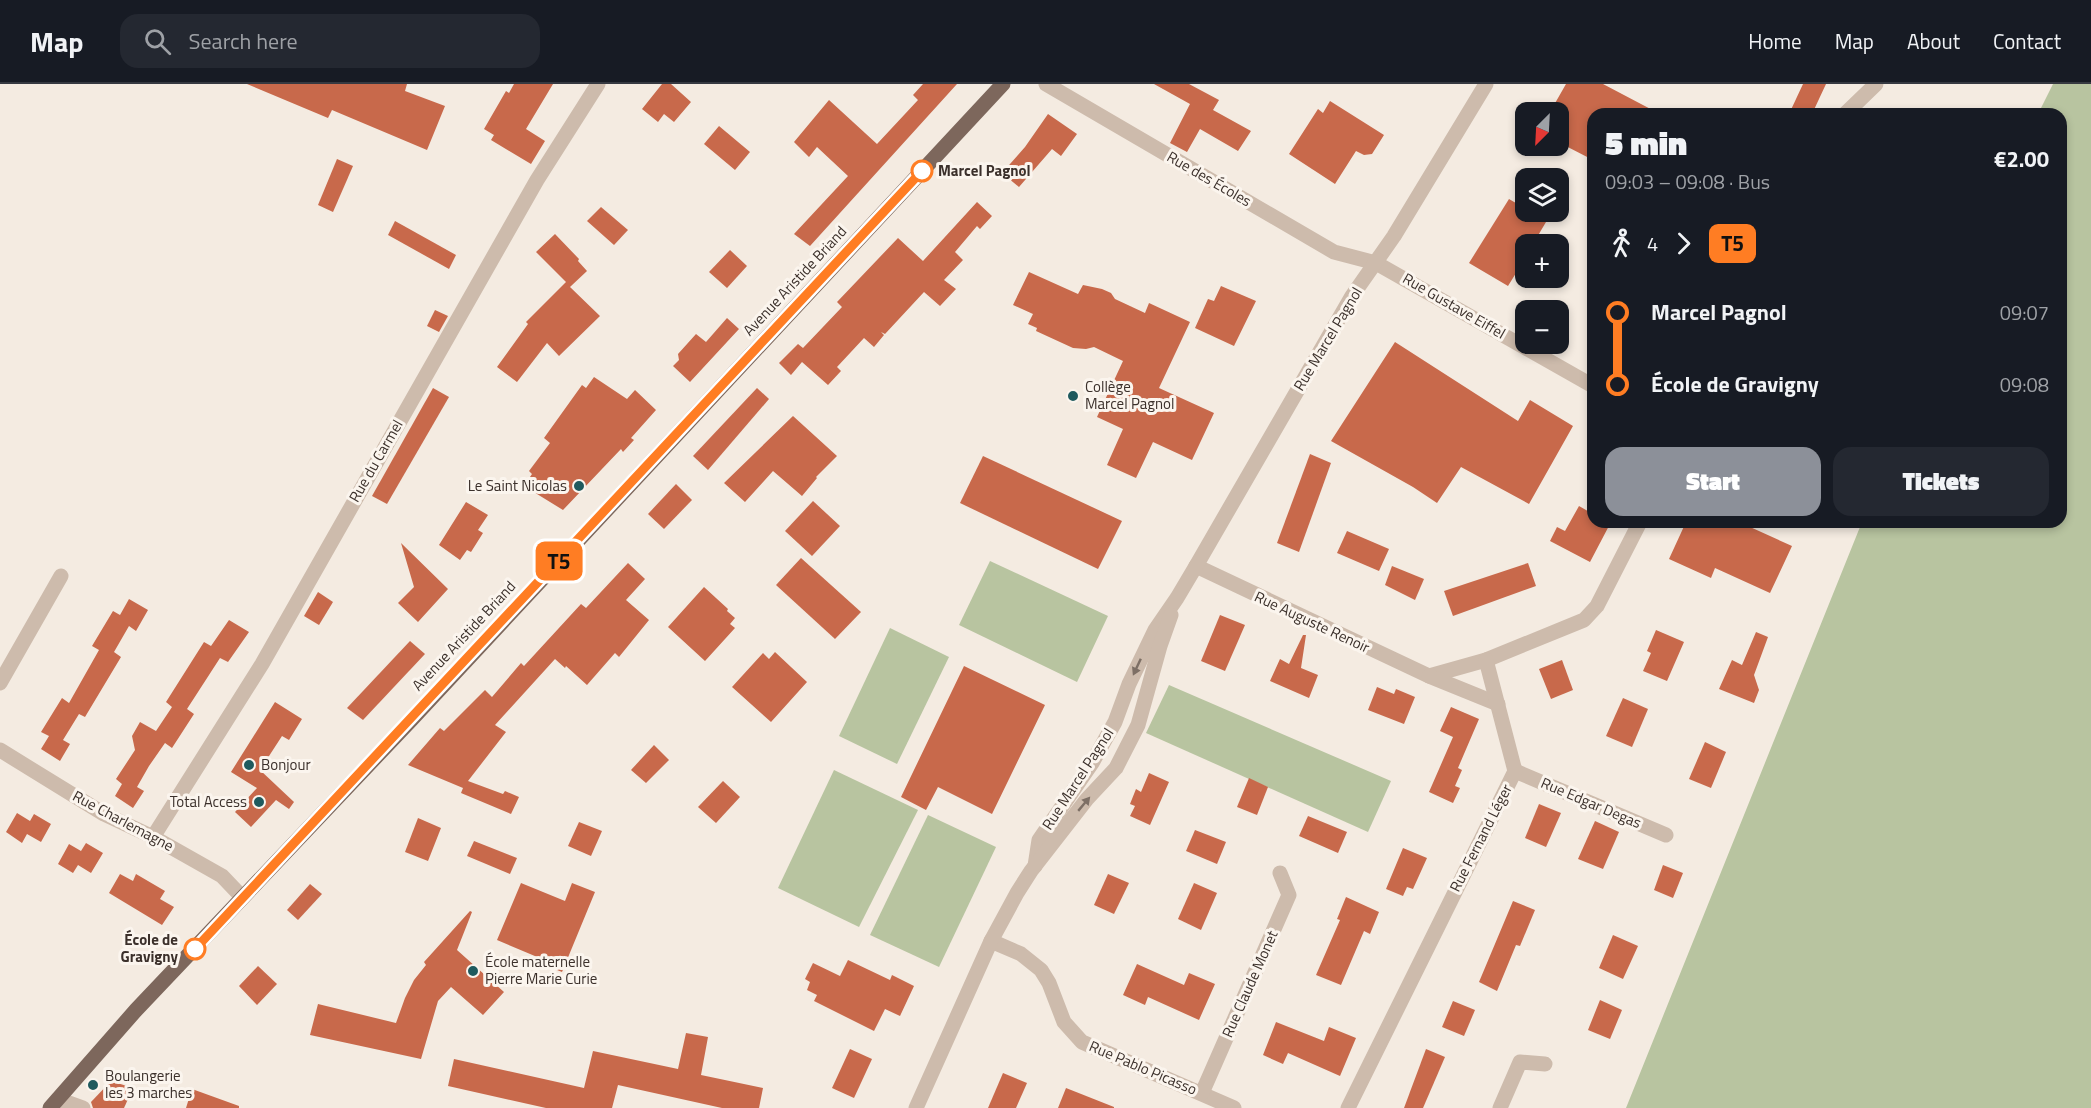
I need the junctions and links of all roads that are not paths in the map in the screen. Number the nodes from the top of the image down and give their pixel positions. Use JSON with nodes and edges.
{"nodes":[{"id":1,"x":598,"y":84,"type":"edge"},
{"id":2,"x":1003,"y":84,"type":"edge"},
{"id":3,"x":1046,"y":84,"type":"edge"},
{"id":4,"x":1486,"y":84,"type":"edge"},
{"id":5,"x":1876,"y":84,"type":"edge"},
{"id":6,"x":1851,"y":108,"type":"edge"},
{"id":7,"x":1376,"y":263,"type":"junction"},
{"id":8,"x":1587,"y":383,"type":"edge"},
{"id":9,"x":1637,"y":528,"type":"edge"},
{"id":10,"x":1196,"y":566,"type":"junction"},
{"id":11,"x":61,"y":576,"type":"dead end"},
{"id":12,"x":1177,"y":598,"type":"junction"},
{"id":13,"x":1486,"y":660,"type":"junction"},
{"id":14,"x":1429,"y":676,"type":"junction"},
{"id":15,"x":0,"y":683,"type":"edge"},
{"id":16,"x":1497,"y":704,"type":"junction"},
{"id":17,"x":0,"y":750,"type":"edge"},
{"id":18,"x":1515,"y":771,"type":"junction"},
{"id":19,"x":1666,"y":835,"type":"dead end"},
{"id":20,"x":153,"y":837,"type":"junction"},
{"id":21,"x":1035,"y":866,"type":"junction"},
{"id":22,"x":1280,"y":873,"type":"dead end"},
{"id":23,"x":242,"y":897,"type":"junction"},
{"id":24,"x":991,"y":941,"type":"junction"},
{"id":25,"x":1545,"y":1064,"type":"dead end"},
{"id":26,"x":1202,"y":1093,"type":"junction"},
{"id":27,"x":54,"y":1103,"type":"edge"},
{"id":28,"x":83,"y":1108,"type":"edge"},
{"id":29,"x":916,"y":1108,"type":"edge"},
{"id":30,"x":1234,"y":1108,"type":"edge"},
{"id":31,"x":1348,"y":1108,"type":"edge"},
{"id":32,"x":1500,"y":1108,"type":"edge"}],
"edges":[{"from":1,"to":20,"type":"street","name":"Rue du Carmel"},
{"from":2,"to":23,"type":"main road","name":"Avenue Aristide Briand"},
{"from":3,"to":7,"type":"street","name":"Rue des Écoles"},
{"from":4,"to":7,"type":"street","name":"Rue Marcel Pagnol"},
{"from":5,"to":6,"type":"street"},
{"from":7,"to":8,"type":"street","name":"Rue Gustave Eiffel"},
{"from":7,"to":10,"type":"street","name":"Rue Marcel Pagnol"},
{"from":9,"to":13,"type":"street"},
{"from":10,"to":12,"type":"street","name":"Rue Marcel Pagnol"},
{"from":10,"to":14,"type":"street","name":"Rue Auguste Renoir"},
{"from":11,"to":15,"type":"street"},
{"from":12,"to":21,"type":"street","name":"Rue Marcel Pagnol","one_way":true},
{"from":21,"to":12,"type":"street","name":"Rue Marcel Pagnol","one_way":true},
{"from":13,"to":14,"type":"street"},
{"from":13,"to":16,"type":"street","name":"Rue Fernand Léger"},
{"from":14,"to":16,"type":"street","name":"Rue Auguste Renoir"},
{"from":16,"to":18,"type":"street","name":"Rue Fernand Léger"},
{"from":17,"to":20,"type":"street","name":"Rue Charlemagne"},
{"from":18,"to":19,"type":"street","name":"Rue Edgar Degas"},
{"from":18,"to":31,"type":"street","name":"Rue Fernand Léger"},
{"from":20,"to":23,"type":"street","name":"Rue Charlemagne"},
{"from":21,"to":24,"type":"street","name":"Rue Marcel Pagnol"},
{"from":22,"to":26,"type":"street","name":"Rue Claude Monet"},
{"from":23,"to":27,"type":"main road","name":"Avenue Aristide Briand"},
{"from":24,"to":26,"type":"street","name":"Rue Pablo Picasso"},
{"from":24,"to":29,"type":"street","name":"Rue Marcel Pagnol"},
{"from":25,"to":32,"type":"street"},
{"from":26,"to":30,"type":"street","name":"Rue Pablo Picasso"},
{"from":27,"to":28,"type":"street"}]}
